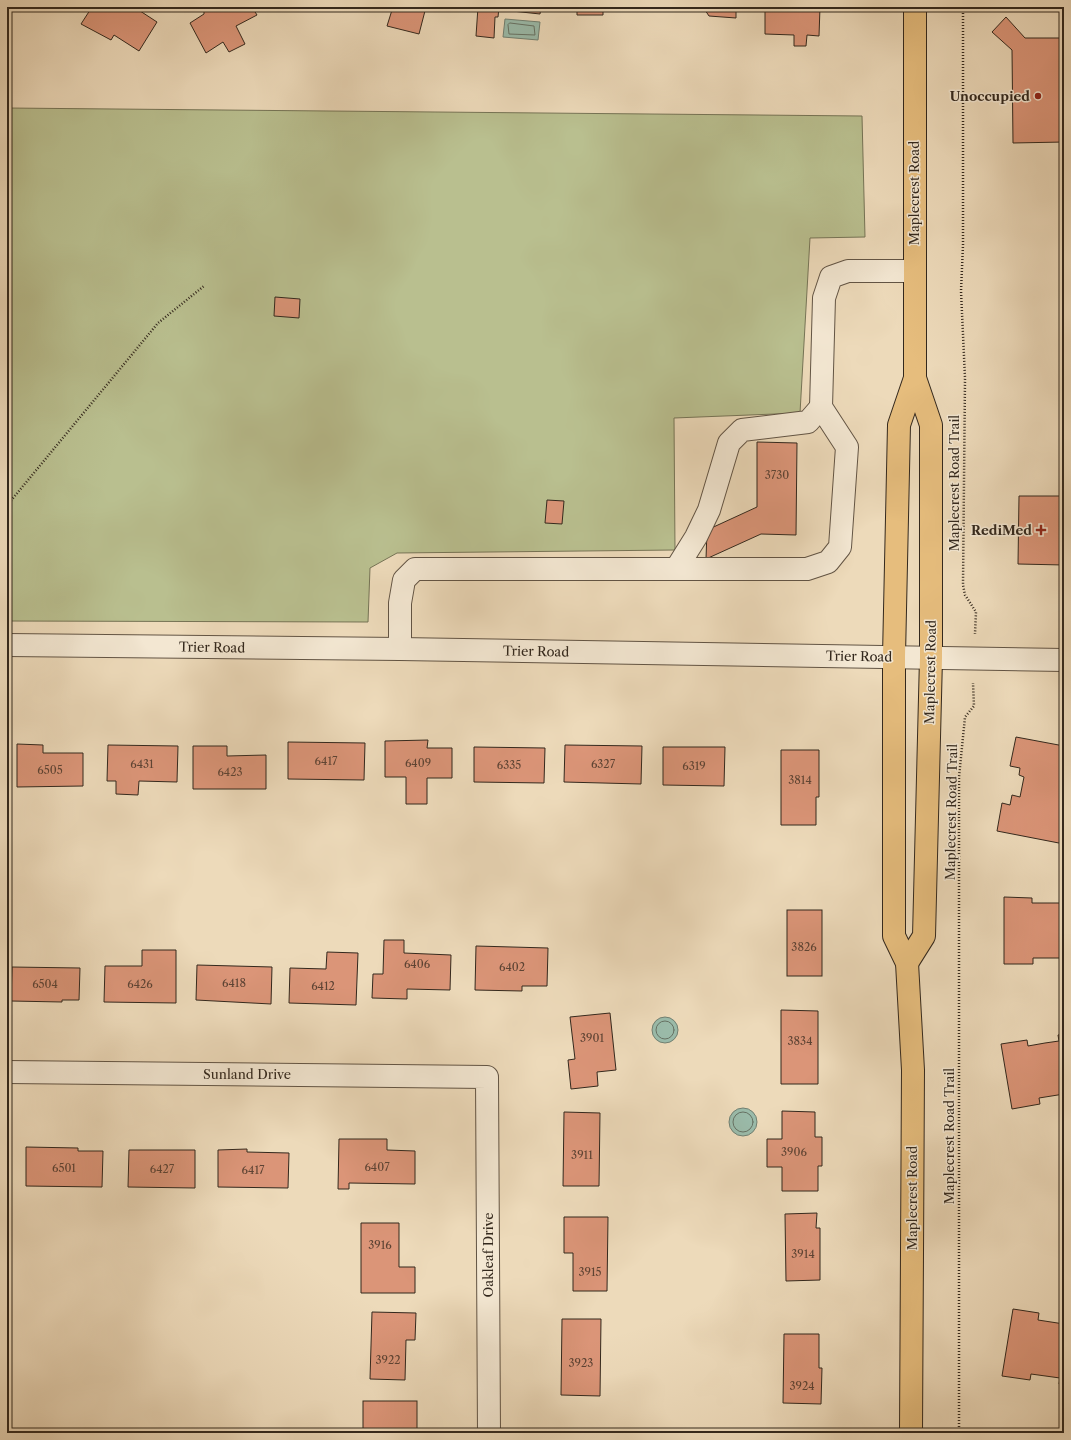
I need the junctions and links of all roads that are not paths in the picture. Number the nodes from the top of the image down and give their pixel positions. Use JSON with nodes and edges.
{"nodes":[{"id":1,"x":915,"y":7,"type":"edge"},
{"id":2,"x":914,"y":271,"type":"junction"},
{"id":3,"x":915,"y":378,"type":"junction"},
{"id":4,"x":821,"y":407,"type":"junction"},
{"id":5,"x":676,"y":569,"type":"junction"},
{"id":6,"x":7,"y":646,"type":"edge"},
{"id":7,"x":400,"y":649,"type":"junction"},
{"id":8,"x":894,"y":656,"type":"junction"},
{"id":9,"x":931,"y":658,"type":"junction"},
{"id":10,"x":1064,"y":660,"type":"edge"},
{"id":11,"x":907,"y":963,"type":"junction"},
{"id":12,"x":7,"y":1072,"type":"edge"},
{"id":13,"x":487,"y":1077,"type":"joint"},
{"id":14,"x":489,"y":1433,"type":"edge"},
{"id":15,"x":911,"y":1433,"type":"edge"}],
"edges":[{"from":1,"to":2,"type":"main road","name":"Maplecrest Road"},
{"from":2,"to":3,"type":"main road","name":"Maplecrest Road"},
{"from":2,"to":4,"type":"street"},
{"from":3,"to":8,"type":"main road","name":"Maplecrest Road"},
{"from":3,"to":9,"type":"main road","name":"Maplecrest Road"},
{"from":4,"to":5,"type":"street"},
{"from":4,"to":5,"type":"street"},
{"from":5,"to":7,"type":"street"},
{"from":6,"to":7,"type":"street","name":"Trier Road"},
{"from":7,"to":8,"type":"street","name":"Trier Road"},
{"from":8,"to":9,"type":"street","name":"Trier Road"},
{"from":8,"to":11,"type":"main road","name":"Maplecrest Road"},
{"from":9,"to":10,"type":"street","name":"Trier Road"},
{"from":9,"to":11,"type":"main road","name":"Maplecrest Road"},
{"from":11,"to":15,"type":"main road","name":"Maplecrest Road"},
{"from":12,"to":13,"type":"street","name":"Sunland Drive"},
{"from":13,"to":14,"type":"street","name":"Oakleaf Drive"}]}
